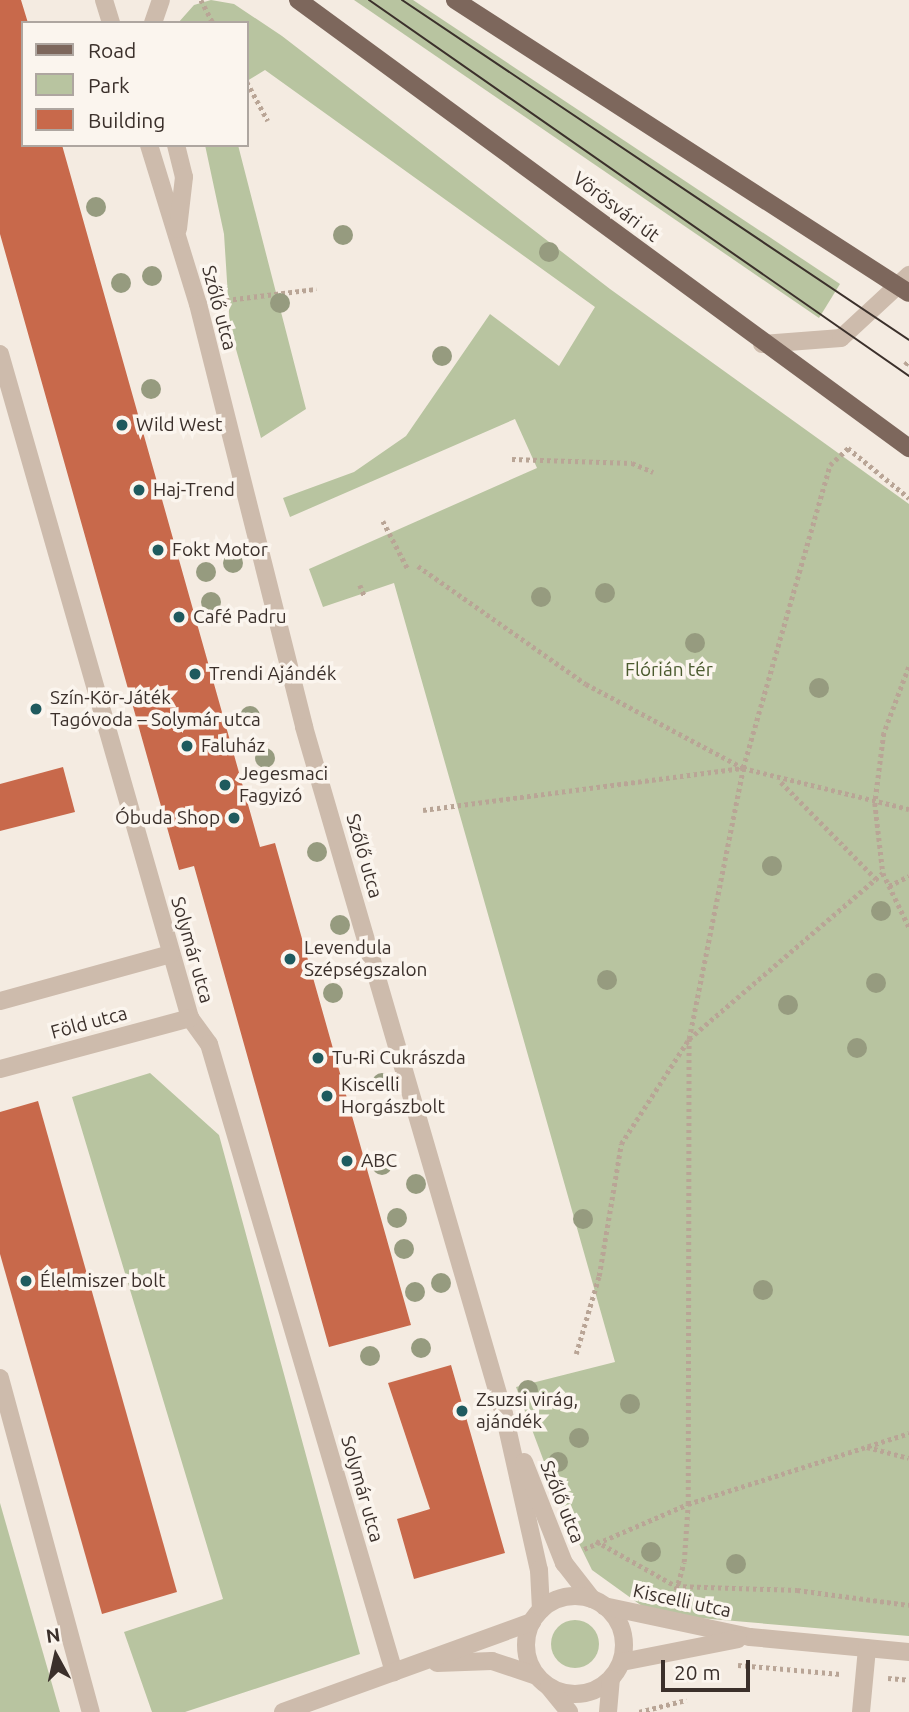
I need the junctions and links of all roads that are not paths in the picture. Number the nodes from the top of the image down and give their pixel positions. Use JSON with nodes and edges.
{"nodes":[{"id":1,"x":104,"y":0,"type":"edge"},
{"id":2,"x":160,"y":0,"type":"edge"},
{"id":3,"x":298,"y":0,"type":"edge"},
{"id":4,"x":455,"y":0,"type":"edge"},
{"id":5,"x":110,"y":21,"type":"edge"},
{"id":6,"x":154,"y":21,"type":"edge"},
{"id":7,"x":150,"y":147,"type":"edge"},
{"id":8,"x":176,"y":147,"type":"edge"},
{"id":9,"x":177,"y":236,"type":"junction"},
{"id":10,"x":906,"y":285,"type":"edge"},
{"id":11,"x":762,"y":344,"type":"junction"},
{"id":12,"x":0,"y":354,"type":"edge"},
{"id":13,"x":909,"y":448,"type":"edge"},
{"id":14,"x":171,"y":954,"type":"junction"},
{"id":15,"x":0,"y":1001,"type":"edge"},
{"id":16,"x":190,"y":1018,"type":"junction"},
{"id":17,"x":0,"y":1069,"type":"edge"},
{"id":18,"x":0,"y":1378,"type":"edge"},
{"id":19,"x":504,"y":1413,"type":"junction"},
{"id":20,"x":598,"y":1602,"type":"junction"},
{"id":21,"x":536,"y":1616,"type":"junction"},
{"id":22,"x":750,"y":1637,"type":"junction"},
{"id":23,"x":867,"y":1648,"type":"junction"},
{"id":24,"x":909,"y":1652,"type":"edge"},
{"id":25,"x":622,"y":1662,"type":"junction"},
{"id":26,"x":420,"y":1664,"type":"junction"},
{"id":27,"x":394,"y":1672,"type":"junction"},
{"id":28,"x":611,"y":1679,"type":"junction"},
{"id":29,"x":543,"y":1682,"type":"junction"},
{"id":30,"x":91,"y":1712,"type":"edge"},
{"id":31,"x":283,"y":1712,"type":"edge"},
{"id":32,"x":569,"y":1712,"type":"edge"},
{"id":33,"x":608,"y":1712,"type":"edge"},
{"id":34,"x":861,"y":1712,"type":"edge"}],
"edges":[{"from":1,"to":5,"type":"street"},
{"from":2,"to":6,"type":"street"},
{"from":3,"to":11,"type":"main road","name":"Vörösvári út"},
{"from":4,"to":10,"type":"main road"},
{"from":7,"to":9,"type":"street","name":"Szőlő utca"},
{"from":8,"to":9,"type":"street"},
{"from":9,"to":19,"type":"street","name":"Szőlő utca"},
{"from":10,"to":11,"type":"street"},
{"from":11,"to":13,"type":"main road","name":"Vörösvári út"},
{"from":12,"to":14,"type":"street","name":"Solymár utca"},
{"from":14,"to":15,"type":"street"},
{"from":14,"to":16,"type":"street","name":"Solymár utca"},
{"from":16,"to":17,"type":"street","name":"Föld utca"},
{"from":16,"to":27,"type":"street","name":"Solymár utca"},
{"from":18,"to":30,"type":"street"},
{"from":19,"to":20,"type":"street","name":"Szőlő utca"},
{"from":19,"to":21,"type":"street","name":"Szőlő utca"},
{"from":20,"to":21,"type":"street"},
{"from":20,"to":22,"type":"street","name":"Kiscelli utca"},
{"from":20,"to":25,"type":"street"},
{"from":21,"to":26,"type":"street"},
{"from":21,"to":29,"type":"street"},
{"from":22,"to":23,"type":"street","name":"Kiscelli utca"},
{"from":22,"to":25,"type":"street","name":"Kiscelli utca"},
{"from":23,"to":24,"type":"street","name":"Kiscelli utca"},
{"from":23,"to":34,"type":"street"},
{"from":25,"to":28,"type":"street"},
{"from":26,"to":27,"type":"street"},
{"from":26,"to":29,"type":"street"},
{"from":27,"to":31,"type":"street"},
{"from":28,"to":29,"type":"street"},
{"from":28,"to":33,"type":"street"},
{"from":29,"to":32,"type":"street"}]}
